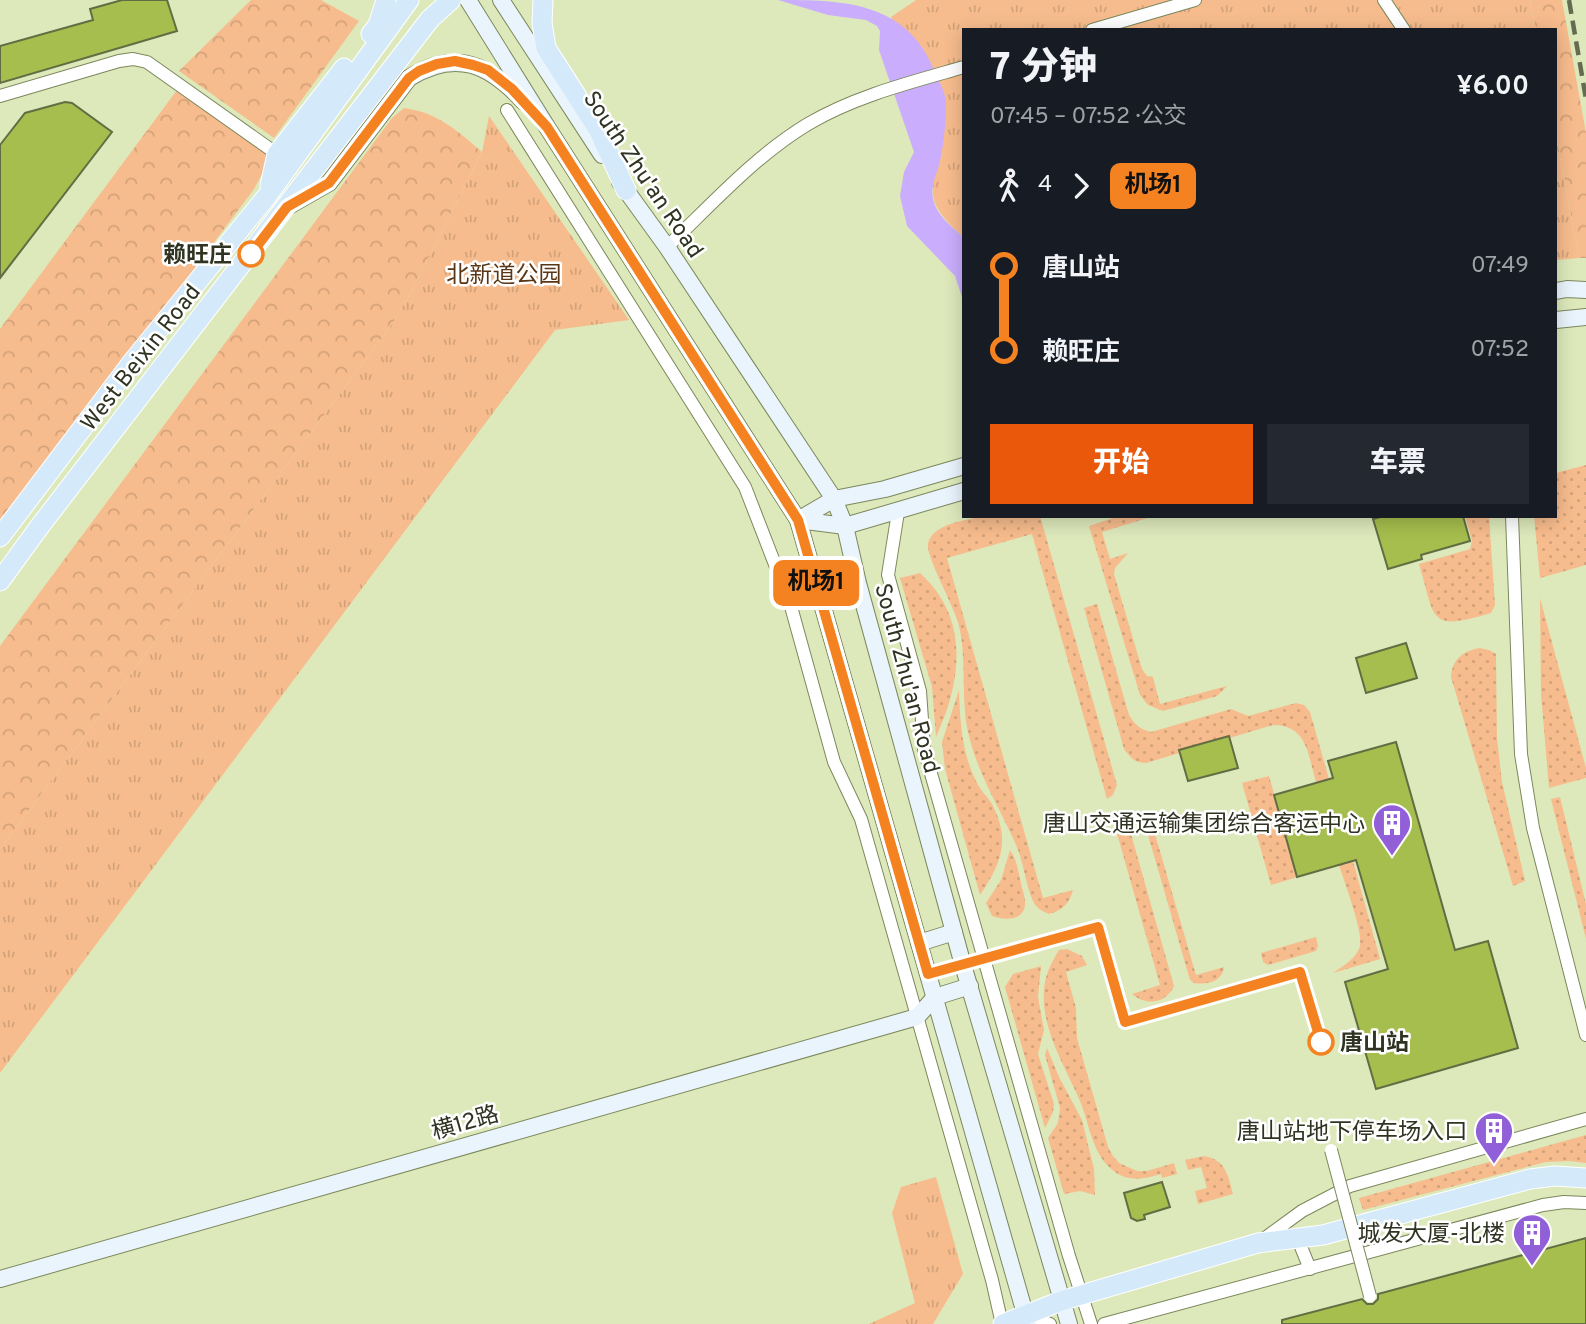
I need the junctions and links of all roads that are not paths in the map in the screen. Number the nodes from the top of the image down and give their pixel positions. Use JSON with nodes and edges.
{"nodes":[{"id":1,"x":386,"y":0,"type":"edge"},
{"id":2,"x":409,"y":0,"type":"edge"},
{"id":3,"x":451,"y":0,"type":"edge"},
{"id":4,"x":468,"y":0,"type":"edge"},
{"id":5,"x":500,"y":0,"type":"edge"},
{"id":6,"x":543,"y":0,"type":"edge"},
{"id":7,"x":1195,"y":0,"type":"edge"},
{"id":8,"x":1384,"y":0,"type":"edge"},
{"id":9,"x":1099,"y":28,"type":"edge"},
{"id":10,"x":1403,"y":28,"type":"edge"},
{"id":11,"x":961,"y":68,"type":"edge"},
{"id":12,"x":0,"y":96,"type":"edge"},
{"id":13,"x":508,"y":110,"type":"dead end"},
{"id":14,"x":547,"y":127,"type":"junction"},
{"id":15,"x":277,"y":154,"type":"junction"},
{"id":16,"x":626,"y":190,"type":"junction"},
{"id":17,"x":267,"y":196,"type":"junction"},
{"id":18,"x":287,"y":207,"type":"junction"},
{"id":19,"x":667,"y":247,"type":"junction"},
{"id":20,"x":1586,"y":290,"type":"edge"},
{"id":21,"x":1557,"y":291,"type":"edge"},
{"id":22,"x":1586,"y":317,"type":"edge"},
{"id":23,"x":1557,"y":320,"type":"edge"},
{"id":24,"x":962,"y":467,"type":"edge"},
{"id":25,"x":962,"y":492,"type":"edge"},
{"id":26,"x":834,"y":499,"type":"junction"},
{"id":27,"x":898,"y":512,"type":"junction"},
{"id":28,"x":1512,"y":518,"type":"edge"},
{"id":29,"x":798,"y":520,"type":"junction"},
{"id":30,"x":845,"y":526,"type":"junction"},
{"id":31,"x":0,"y":537,"type":"edge"},
{"id":32,"x":0,"y":582,"type":"edge"},
{"id":33,"x":954,"y":932,"type":"junction"},
{"id":34,"x":919,"y":943,"type":"junction"},
{"id":35,"x":970,"y":986,"type":"junction"},
{"id":36,"x":935,"y":997,"type":"junction"},
{"id":37,"x":917,"y":1017,"type":"junction"},
{"id":38,"x":1586,"y":1035,"type":"edge"},
{"id":39,"x":1586,"y":1119,"type":"edge"},
{"id":40,"x":1331,"y":1150,"type":"dead end"},
{"id":41,"x":1586,"y":1178,"type":"edge"},
{"id":42,"x":1586,"y":1203,"type":"edge"},
{"id":43,"x":1297,"y":1237,"type":"junction"},
{"id":44,"x":1258,"y":1243,"type":"junction"},
{"id":45,"x":1310,"y":1269,"type":"junction"},
{"id":46,"x":0,"y":1279,"type":"edge"},
{"id":47,"x":1082,"y":1295,"type":"junction"},
{"id":48,"x":1370,"y":1296,"type":"dead end"},
{"id":49,"x":1060,"y":1301,"type":"junction"},
{"id":50,"x":1027,"y":1319,"type":"edge"},
{"id":51,"x":1002,"y":1324,"type":"edge"},
{"id":52,"x":1050,"y":1324,"type":"edge"},
{"id":53,"x":1069,"y":1324,"type":"edge"},
{"id":54,"x":1091,"y":1324,"type":"edge"},
{"id":55,"x":1104,"y":1324,"type":"edge"}],
"edges":[{"from":1,"to":15,"type":"main road"},
{"from":2,"to":17,"type":"main road","name":"West Beixin Road"},
{"from":3,"to":18,"type":"main road","name":"West Beixin Road"},
{"from":4,"to":14,"type":"main road"},
{"from":5,"to":16,"type":"main road","name":"South Zhu'an Road"},
{"from":6,"to":16,"type":"main road"},
{"from":7,"to":9,"type":"street"},
{"from":8,"to":10,"type":"street"},
{"from":11,"to":19,"type":"street"},
{"from":12,"to":15,"type":"street"},
{"from":13,"to":37,"type":"street"},
{"from":14,"to":18,"type":"main road"},
{"from":14,"to":29,"type":"main road"},
{"from":15,"to":17,"type":"main road"},
{"from":16,"to":19,"type":"main road","name":"South Zhu'an Road"},
{"from":17,"to":31,"type":"main road","name":"West Beixin Road"},
{"from":18,"to":32,"type":"main road","name":"West Beixin Road"},
{"from":19,"to":26,"type":"main road","name":"South Zhu'an Road"},
{"from":20,"to":21,"type":"main road"},
{"from":22,"to":23,"type":"main road"},
{"from":24,"to":26,"type":"main road"},
{"from":25,"to":27,"type":"main road"},
{"from":26,"to":29,"type":"main road"},
{"from":26,"to":30,"type":"main road","name":"South Zhu'an Road"},
{"from":27,"to":30,"type":"main road"},
{"from":27,"to":47,"type":"street"},
{"from":28,"to":38,"type":"street"},
{"from":29,"to":30,"type":"main road"},
{"from":29,"to":34,"type":"main road"},
{"from":30,"to":33,"type":"main road","name":"South Zhu'an Road"},
{"from":33,"to":34,"type":"main road"},
{"from":33,"to":35,"type":"main road","name":"South Zhu'an Road"},
{"from":34,"to":36,"type":"main road"},
{"from":35,"to":36,"type":"main road"},
{"from":35,"to":49,"type":"main road","name":"South Zhu'an Road"},
{"from":36,"to":37,"type":"main road"},
{"from":36,"to":50,"type":"main road"},
{"from":37,"to":46,"type":"main road","name":"横12路"},
{"from":37,"to":51,"type":"street"},
{"from":39,"to":44,"type":"street"},
{"from":40,"to":48,"type":"street","bridge":true},
{"from":41,"to":43,"type":"main road"},
{"from":42,"to":45,"type":"street"},
{"from":43,"to":44,"type":"main road"},
{"from":43,"to":45,"type":"street"},
{"from":44,"to":47,"type":"main road"},
{"from":45,"to":55,"type":"street"},
{"from":47,"to":49,"type":"main road"},
{"from":47,"to":54,"type":"street"},
{"from":49,"to":50,"type":"main road"},
{"from":49,"to":53,"type":"main road","name":"South Zhu'an Road"},
{"from":50,"to":51,"type":"main road"},
{"from":50,"to":52,"type":"street"}]}
